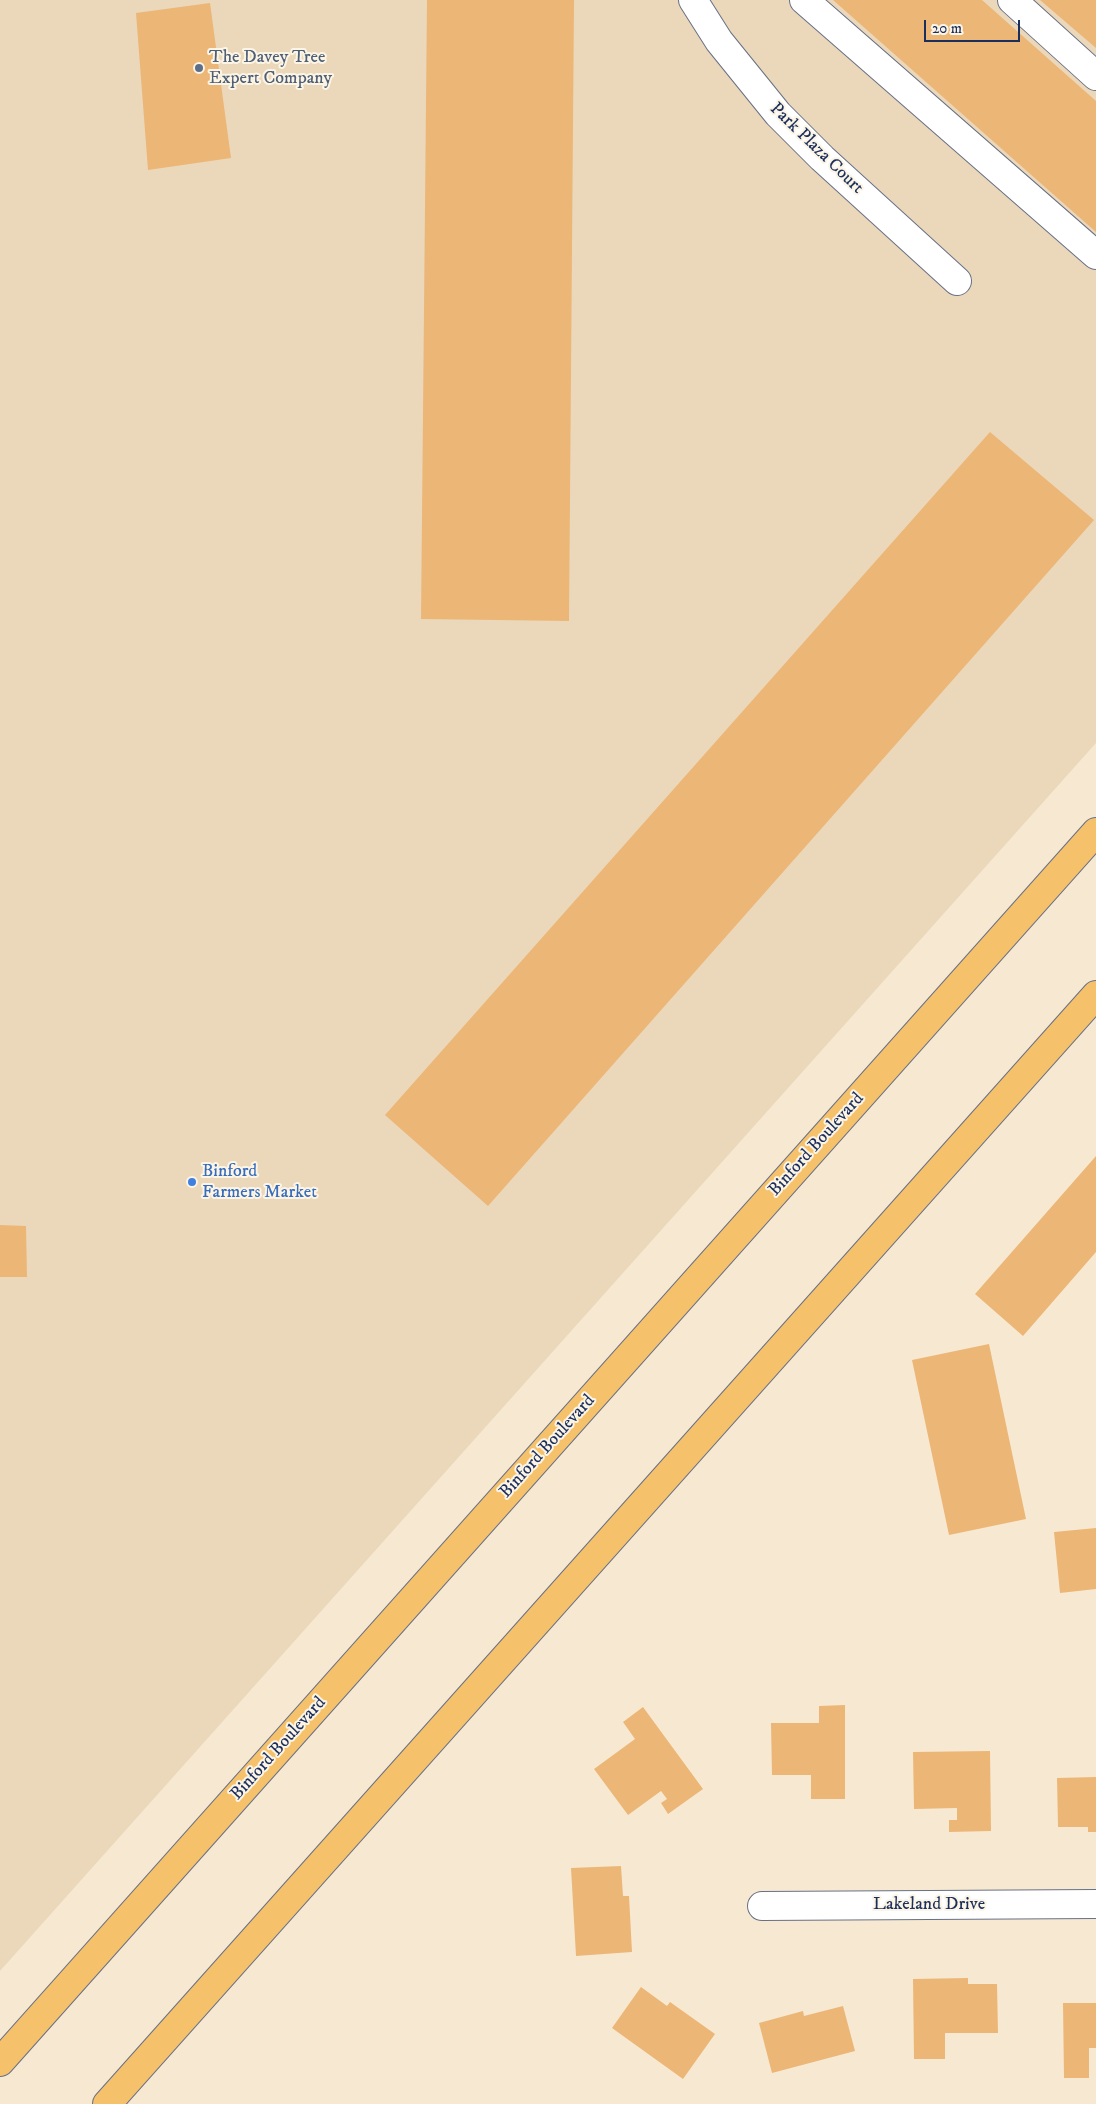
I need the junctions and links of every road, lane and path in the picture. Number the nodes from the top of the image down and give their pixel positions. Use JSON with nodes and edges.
{"nodes":[{"id":1,"x":692,"y":0,"type":"edge"},
{"id":2,"x":804,"y":0,"type":"edge"},
{"id":3,"x":1012,"y":0,"type":"edge"},
{"id":4,"x":1096,"y":76,"type":"edge"},
{"id":5,"x":1096,"y":255,"type":"edge"},
{"id":6,"x":957,"y":280,"type":"dead end"},
{"id":7,"x":1096,"y":832,"type":"edge"},
{"id":8,"x":1096,"y":996,"type":"edge"},
{"id":9,"x":1096,"y":1904,"type":"edge"},
{"id":10,"x":762,"y":1906,"type":"dead end"},
{"id":11,"x":0,"y":2062,"type":"edge"},
{"id":12,"x":117,"y":2099,"type":"edge"}],
"edges":[{"from":1,"to":6,"type":"street","name":"Park Plaza Court"},
{"from":2,"to":5,"type":"street"},
{"from":3,"to":4,"type":"street"},
{"from":7,"to":11,"type":"main road","name":"Binford Boulevard"},
{"from":8,"to":12,"type":"main road"},
{"from":9,"to":10,"type":"street","name":"Lakeland Drive"}]}
